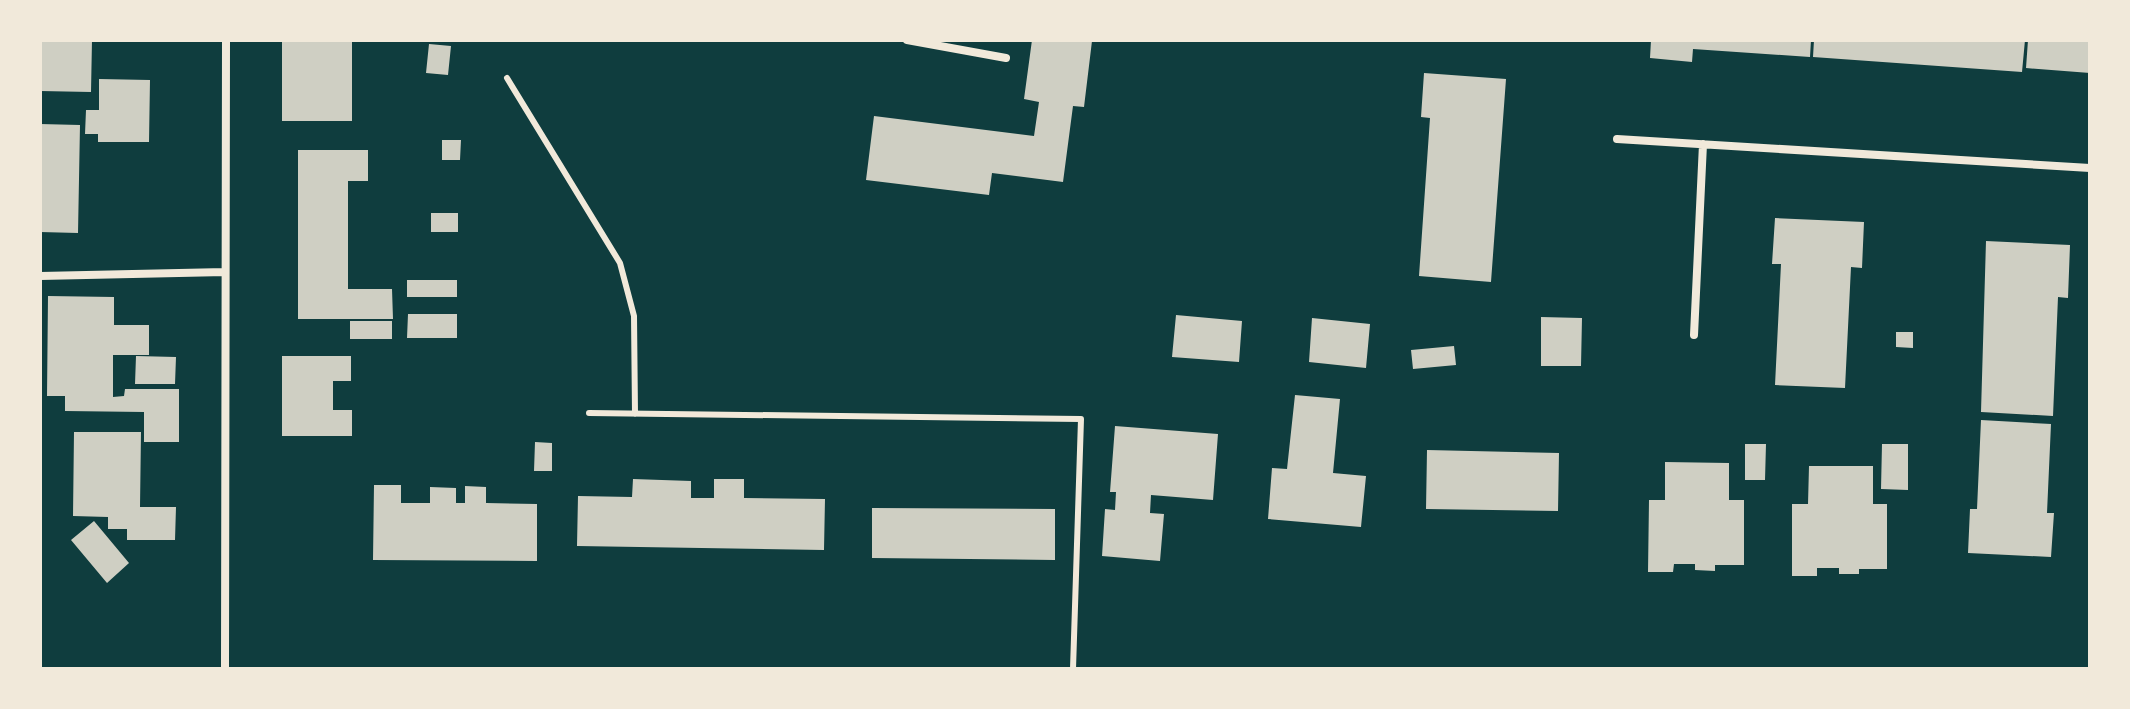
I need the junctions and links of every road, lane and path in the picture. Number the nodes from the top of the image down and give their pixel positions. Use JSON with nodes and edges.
{"nodes":[{"id":1,"x":226,"y":40,"type":"edge"},
{"id":2,"x":907,"y":40,"type":"edge"},
{"id":3,"x":1006,"y":58,"type":"dead end"},
{"id":4,"x":507,"y":78,"type":"dead end"},
{"id":5,"x":1617,"y":139,"type":"dead end"},
{"id":6,"x":1703,"y":144,"type":"junction"},
{"id":7,"x":2090,"y":168,"type":"edge"},
{"id":8,"x":225,"y":272,"type":"junction"},
{"id":9,"x":40,"y":276,"type":"edge"},
{"id":10,"x":1694,"y":335,"type":"dead end"},
{"id":11,"x":589,"y":413,"type":"dead end"},
{"id":12,"x":635,"y":414,"type":"junction"},
{"id":13,"x":225,"y":669,"type":"edge"},
{"id":14,"x":1073,"y":669,"type":"edge"}],
"edges":[{"from":1,"to":8,"type":"street"},
{"from":2,"to":3,"type":"street"},
{"from":4,"to":12,"type":"lane"},
{"from":5,"to":6,"type":"street"},
{"from":6,"to":7,"type":"street"},
{"from":6,"to":10,"type":"street"},
{"from":8,"to":9,"type":"street"},
{"from":8,"to":13,"type":"street"},
{"from":11,"to":12,"type":"lane"},
{"from":12,"to":14,"type":"lane"}]}
